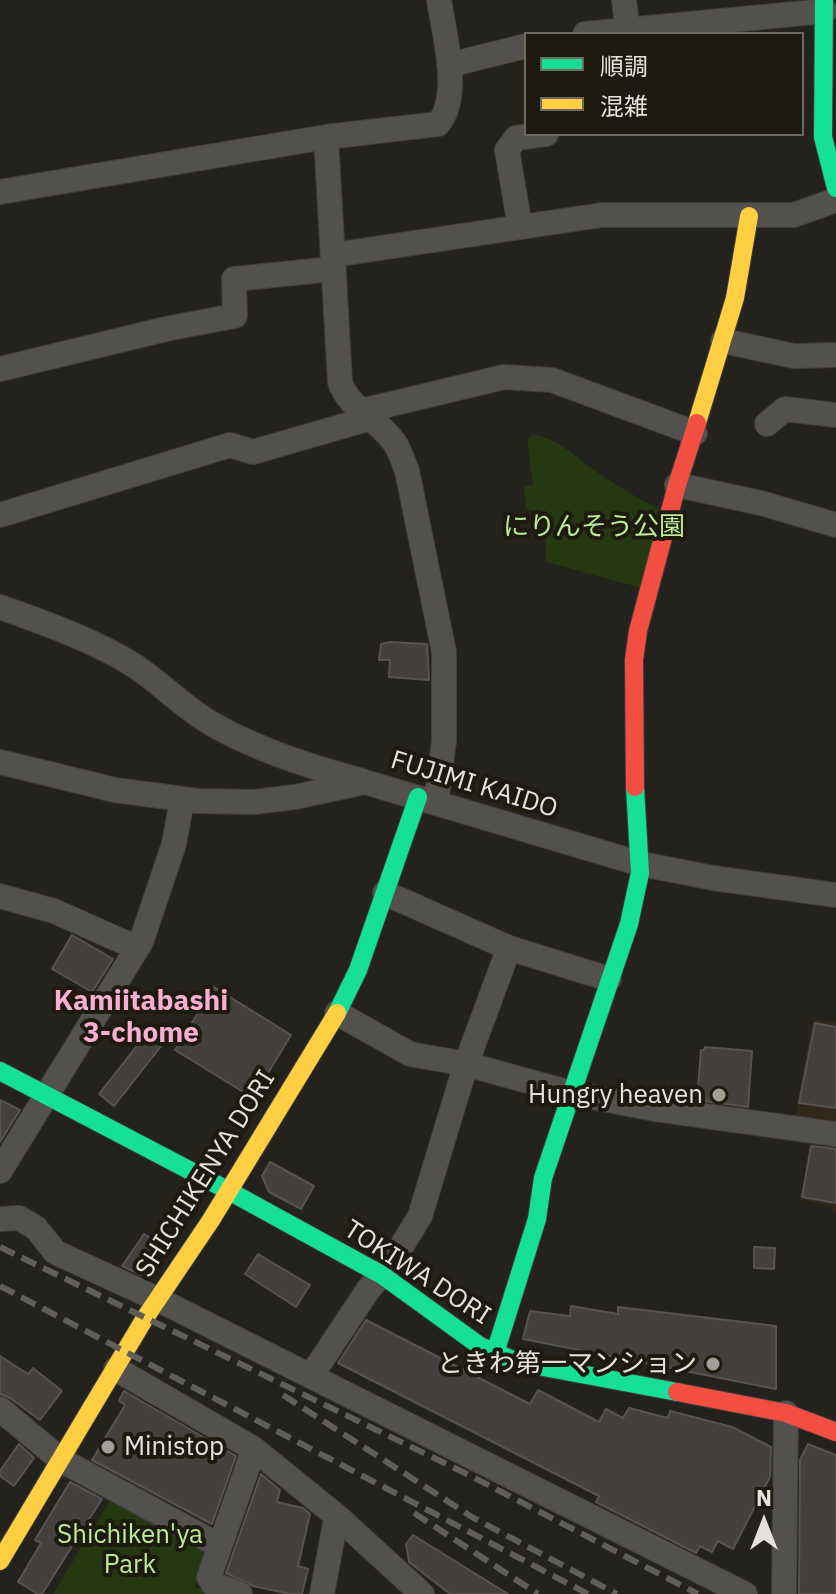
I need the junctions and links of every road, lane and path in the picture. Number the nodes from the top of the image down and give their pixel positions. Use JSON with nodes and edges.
{"nodes":[{"id":1,"x":439,"y":0,"type":"edge"},
{"id":2,"x":624,"y":0,"type":"edge"},
{"id":3,"x":824,"y":5,"type":"edge"},
{"id":4,"x":628,"y":31,"type":"edge"},
{"id":5,"x":524,"y":46,"type":"edge"},
{"id":6,"x":449,"y":65,"type":"junction"},
{"id":7,"x":531,"y":136,"type":"edge"},
{"id":8,"x":326,"y":137,"type":"junction"},
{"id":9,"x":836,"y":188,"type":"edge"},
{"id":10,"x":0,"y":192,"type":"edge"},
{"id":11,"x":836,"y":200,"type":"edge"},
{"id":12,"x":749,"y":216,"type":"junction"},
{"id":13,"x":520,"y":227,"type":"junction"},
{"id":14,"x":333,"y":262,"type":"junction"},
{"id":15,"x":723,"y":341,"type":"junction"},
{"id":16,"x":836,"y":355,"type":"edge"},
{"id":17,"x":0,"y":369,"type":"edge"},
{"id":18,"x":367,"y":414,"type":"junction"},
{"id":19,"x":836,"y":415,"type":"edge"},
{"id":20,"x":767,"y":424,"type":"dead end"},
{"id":21,"x":695,"y":433,"type":"junction"},
{"id":22,"x":677,"y":485,"type":"junction"},
{"id":23,"x":0,"y":515,"type":"edge"},
{"id":24,"x":836,"y":525,"type":"edge"},
{"id":25,"x":0,"y":607,"type":"edge"},
{"id":26,"x":0,"y":762,"type":"edge"},
{"id":27,"x":365,"y":782,"type":"junction"},
{"id":28,"x":182,"y":800,"type":"junction"},
{"id":29,"x":427,"y":800,"type":"junction"},
{"id":30,"x":641,"y":864,"type":"junction"},
{"id":31,"x":385,"y":893,"type":"junction"},
{"id":32,"x":836,"y":895,"type":"edge"},
{"id":33,"x":0,"y":896,"type":"edge"},
{"id":34,"x":137,"y":948,"type":"junction"},
{"id":35,"x":509,"y":948,"type":"junction"},
{"id":36,"x":609,"y":979,"type":"junction"},
{"id":37,"x":337,"y":1013,"type":"junction"},
{"id":38,"x":466,"y":1064,"type":"junction"},
{"id":39,"x":0,"y":1071,"type":"edge"},
{"id":40,"x":571,"y":1093,"type":"junction"},
{"id":41,"x":46,"y":1096,"type":"junction"},
{"id":42,"x":836,"y":1134,"type":"edge"},
{"id":43,"x":0,"y":1171,"type":"edge"},
{"id":44,"x":229,"y":1191,"type":"junction"},
{"id":45,"x":0,"y":1219,"type":"edge"},
{"id":46,"x":382,"y":1275,"type":"junction"},
{"id":47,"x":157,"y":1299,"type":"junction"},
{"id":48,"x":495,"y":1353,"type":"junction"},
{"id":49,"x":116,"y":1369,"type":"junction"},
{"id":50,"x":311,"y":1376,"type":"junction"},
{"id":51,"x":0,"y":1409,"type":"edge"},
{"id":52,"x":786,"y":1413,"type":"junction"},
{"id":53,"x":836,"y":1432,"type":"edge"},
{"id":54,"x":254,"y":1449,"type":"junction"},
{"id":55,"x":61,"y":1460,"type":"junction"},
{"id":56,"x":339,"y":1518,"type":"junction"},
{"id":57,"x":220,"y":1546,"type":"junction"},
{"id":58,"x":0,"y":1561,"type":"edge"},
{"id":59,"x":240,"y":1594,"type":"edge"},
{"id":60,"x":322,"y":1594,"type":"edge"},
{"id":61,"x":422,"y":1594,"type":"edge"},
{"id":62,"x":745,"y":1594,"type":"edge"},
{"id":63,"x":784,"y":1594,"type":"edge"}],
"edges":[{"from":1,"to":6,"type":"street"},
{"from":2,"to":4,"type":"street"},
{"from":3,"to":4,"type":"street"},
{"from":3,"to":9,"type":"street"},
{"from":5,"to":6,"type":"street"},
{"from":6,"to":8,"type":"street"},
{"from":7,"to":13,"type":"street"},
{"from":8,"to":10,"type":"street"},
{"from":8,"to":14,"type":"street"},
{"from":11,"to":12,"type":"street"},
{"from":12,"to":13,"type":"street"},
{"from":12,"to":15,"type":"street"},
{"from":13,"to":14,"type":"street"},
{"from":14,"to":17,"type":"street"},
{"from":14,"to":18,"type":"street"},
{"from":15,"to":16,"type":"street"},
{"from":15,"to":21,"type":"street"},
{"from":18,"to":21,"type":"street"},
{"from":18,"to":23,"type":"street"},
{"from":18,"to":29,"type":"street"},
{"from":19,"to":20,"type":"street"},
{"from":21,"to":22,"type":"street"},
{"from":22,"to":24,"type":"street"},
{"from":22,"to":30,"type":"street"},
{"from":25,"to":27,"type":"street"},
{"from":26,"to":28,"type":"street","name":"FUJIMI KAIDO"},
{"from":27,"to":28,"type":"street","name":"FUJIMI KAIDO"},
{"from":27,"to":29,"type":"street","name":"FUJIMI KAIDO"},
{"from":28,"to":34,"type":"street"},
{"from":29,"to":30,"type":"street","name":"FUJIMI KAIDO"},
{"from":29,"to":31,"type":"street","name":"SHICHIKENYA DORI"},
{"from":30,"to":32,"type":"street","name":"FUJIMI KAIDO"},
{"from":30,"to":36,"type":"street"},
{"from":31,"to":35,"type":"street"},
{"from":31,"to":37,"type":"street","name":"SHICHIKENYA DORI"},
{"from":33,"to":34,"type":"street"},
{"from":34,"to":41,"type":"street"},
{"from":35,"to":36,"type":"street"},
{"from":35,"to":38,"type":"street"},
{"from":36,"to":40,"type":"street"},
{"from":37,"to":38,"type":"street"},
{"from":37,"to":44,"type":"street","name":"SHICHIKENYA DORI"},
{"from":38,"to":40,"type":"street"},
{"from":38,"to":46,"type":"street"},
{"from":39,"to":41,"type":"street","name":"TOKIWA DORI"},
{"from":40,"to":42,"type":"street"},
{"from":40,"to":48,"type":"street"},
{"from":41,"to":43,"type":"street"},
{"from":41,"to":44,"type":"street","name":"TOKIWA DORI"},
{"from":44,"to":46,"type":"street","name":"TOKIWA DORI"},
{"from":44,"to":47,"type":"street","name":"SHICHIKENYA DORI"},
{"from":45,"to":47,"type":"street"},
{"from":46,"to":48,"type":"street","name":"TOKIWA DORI"},
{"from":46,"to":50,"type":"street"},
{"from":47,"to":49,"type":"street","name":"SHICHIKENYA DORI"},
{"from":47,"to":50,"type":"street"},
{"from":48,"to":52,"type":"street","name":"TOKIWA DORI"},
{"from":49,"to":54,"type":"street"},
{"from":49,"to":55,"type":"street","name":"SHICHIKENYA DORI"},
{"from":50,"to":62,"type":"street"},
{"from":51,"to":55,"type":"street"},
{"from":52,"to":53,"type":"street","name":"TOKIWA DORI"},
{"from":52,"to":63,"type":"street"},
{"from":54,"to":56,"type":"street"},
{"from":54,"to":57,"type":"street"},
{"from":55,"to":57,"type":"street"},
{"from":55,"to":58,"type":"street","name":"SHICHIKENYA DORI"},
{"from":56,"to":60,"type":"street"},
{"from":56,"to":61,"type":"street"},
{"from":57,"to":59,"type":"street"}]}
